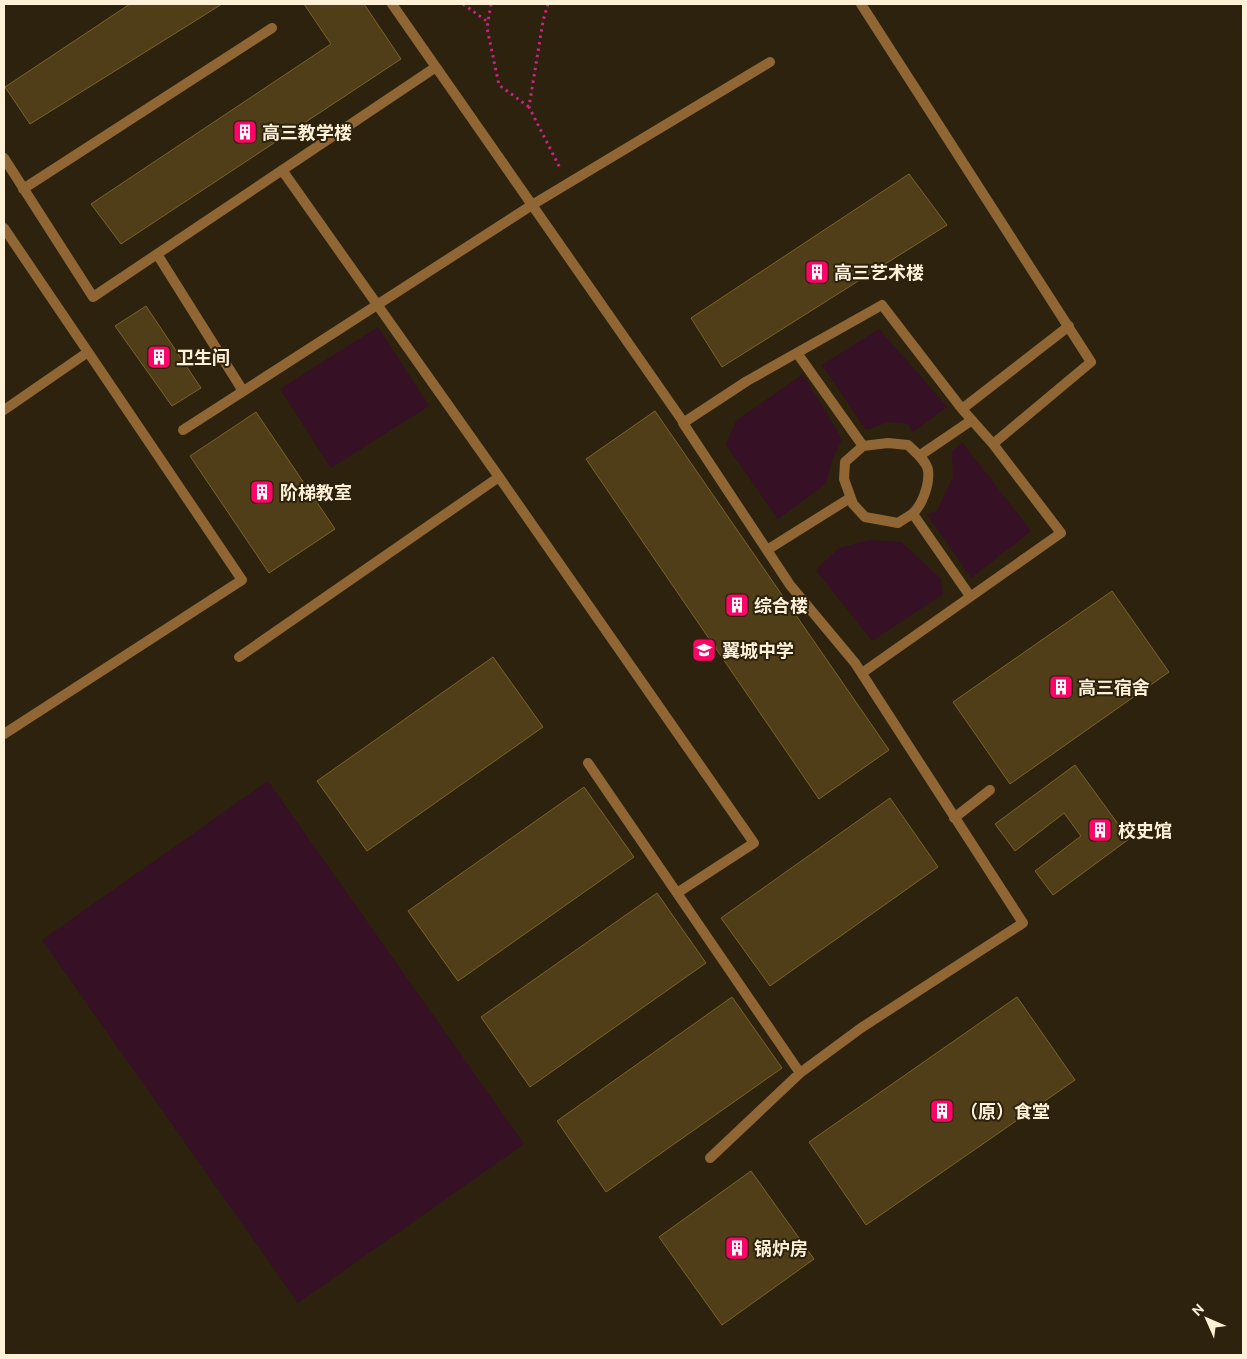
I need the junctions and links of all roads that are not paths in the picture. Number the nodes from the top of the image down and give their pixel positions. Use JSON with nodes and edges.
{"nodes":[{"id":1,"x":392,"y":4,"type":"edge"},
{"id":2,"x":861,"y":4,"type":"edge"},
{"id":3,"x":272,"y":28,"type":"dead end"},
{"id":4,"x":770,"y":62,"type":"dead end"},
{"id":5,"x":436,"y":67,"type":"junction"},
{"id":6,"x":4,"y":158,"type":"edge"},
{"id":7,"x":282,"y":170,"type":"junction"},
{"id":8,"x":23,"y":188,"type":"junction"},
{"id":9,"x":532,"y":205,"type":"junction"},
{"id":10,"x":4,"y":228,"type":"edge"},
{"id":11,"x":157,"y":254,"type":"junction"},
{"id":12,"x":378,"y":306,"type":"junction"},
{"id":13,"x":1069,"y":326,"type":"junction"},
{"id":14,"x":88,"y":352,"type":"junction"},
{"id":15,"x":797,"y":353,"type":"junction"},
{"id":16,"x":243,"y":392,"type":"junction"},
{"id":17,"x":962,"y":409,"type":"junction"},
{"id":18,"x":4,"y":410,"type":"edge"},
{"id":19,"x":972,"y":420,"type":"junction"},
{"id":20,"x":684,"y":423,"type":"junction"},
{"id":21,"x":183,"y":430,"type":"dead end"},
{"id":22,"x":993,"y":444,"type":"junction"},
{"id":23,"x":863,"y":446,"type":"junction"},
{"id":24,"x":919,"y":456,"type":"junction"},
{"id":25,"x":499,"y":477,"type":"junction"},
{"id":26,"x":850,"y":498,"type":"junction"},
{"id":27,"x":912,"y":514,"type":"junction"},
{"id":28,"x":767,"y":550,"type":"junction"},
{"id":29,"x":970,"y":596,"type":"junction"},
{"id":30,"x":239,"y":657,"type":"dead end"},
{"id":31,"x":862,"y":672,"type":"junction"},
{"id":32,"x":4,"y":734,"type":"edge"},
{"id":33,"x":588,"y":763,"type":"dead end"},
{"id":34,"x":990,"y":790,"type":"dead end"},
{"id":35,"x":954,"y":818,"type":"junction"},
{"id":36,"x":677,"y":893,"type":"junction"},
{"id":37,"x":800,"y":1073,"type":"junction"},
{"id":38,"x":710,"y":1158,"type":"dead end"}],
"edges":[{"from":1,"to":5,"type":"street"},
{"from":2,"to":13,"type":"street"},
{"from":3,"to":8,"type":"street"},
{"from":4,"to":9,"type":"street"},
{"from":5,"to":7,"type":"street"},
{"from":5,"to":9,"type":"street"},
{"from":6,"to":8,"type":"street"},
{"from":7,"to":11,"type":"street"},
{"from":7,"to":12,"type":"street"},
{"from":8,"to":11,"type":"street"},
{"from":9,"to":12,"type":"street"},
{"from":9,"to":20,"type":"street"},
{"from":10,"to":14,"type":"street"},
{"from":11,"to":16,"type":"street"},
{"from":12,"to":16,"type":"street"},
{"from":12,"to":25,"type":"street"},
{"from":13,"to":17,"type":"street"},
{"from":13,"to":22,"type":"street"},
{"from":14,"to":18,"type":"street"},
{"from":14,"to":32,"type":"street"},
{"from":15,"to":17,"type":"street"},
{"from":15,"to":20,"type":"street"},
{"from":15,"to":23,"type":"street"},
{"from":16,"to":21,"type":"street"},
{"from":17,"to":19,"type":"street"},
{"from":19,"to":22,"type":"street"},
{"from":19,"to":24,"type":"street"},
{"from":20,"to":28,"type":"street"},
{"from":22,"to":29,"type":"street"},
{"from":23,"to":24,"type":"street"},
{"from":23,"to":26,"type":"street"},
{"from":24,"to":27,"type":"street"},
{"from":25,"to":30,"type":"street"},
{"from":25,"to":36,"type":"street"},
{"from":26,"to":27,"type":"street"},
{"from":26,"to":28,"type":"street"},
{"from":27,"to":29,"type":"street"},
{"from":28,"to":31,"type":"street"},
{"from":29,"to":31,"type":"street"},
{"from":31,"to":35,"type":"street"},
{"from":33,"to":36,"type":"street"},
{"from":34,"to":35,"type":"street"},
{"from":35,"to":37,"type":"street"},
{"from":36,"to":37,"type":"street"},
{"from":37,"to":38,"type":"street"}]}
